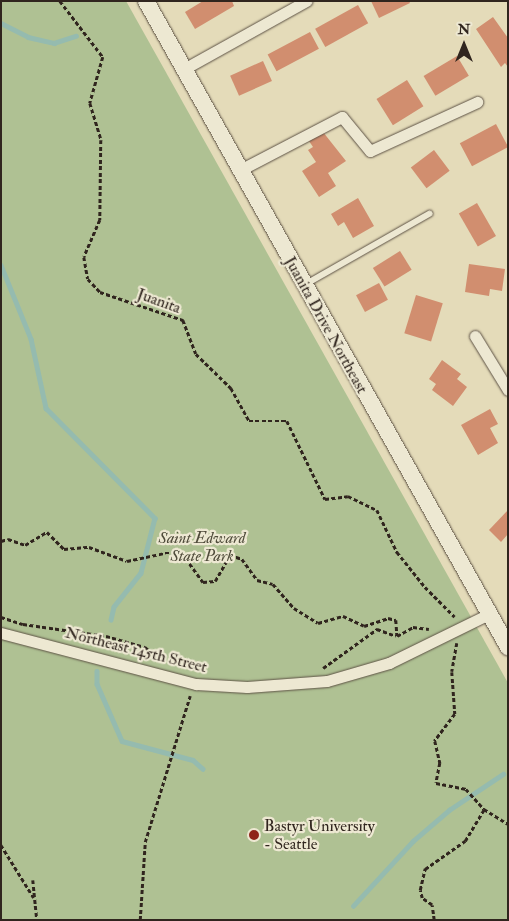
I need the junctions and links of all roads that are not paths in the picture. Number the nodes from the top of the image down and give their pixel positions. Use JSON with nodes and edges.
{"nodes":[{"id":1,"x":146,"y":1,"type":"edge"},
{"id":2,"x":306,"y":1,"type":"edge"},
{"id":3,"x":184,"y":69,"type":"junction"},
{"id":4,"x":477,"y":102,"type":"dead end"},
{"id":5,"x":240,"y":170,"type":"junction"},
{"id":6,"x":429,"y":214,"type":"dead end"},
{"id":7,"x":304,"y":285,"type":"junction"},
{"id":8,"x":475,"y":336,"type":"dead end"},
{"id":9,"x":508,"y":390,"type":"edge"},
{"id":10,"x":489,"y":614,"type":"junction"},
{"id":11,"x":1,"y":633,"type":"edge"},
{"id":12,"x":508,"y":647,"type":"edge"}],
"edges":[{"from":1,"to":3,"type":"main road","name":"Juanita Drive Northeast"},
{"from":2,"to":3,"type":"street"},
{"from":3,"to":5,"type":"main road","name":"Juanita Drive Northeast"},
{"from":4,"to":5,"type":"street"},
{"from":5,"to":7,"type":"main road","name":"Juanita Drive Northeast"},
{"from":6,"to":7,"type":"lane"},
{"from":7,"to":10,"type":"main road","name":"Juanita Drive Northeast"},
{"from":8,"to":9,"type":"street"},
{"from":10,"to":11,"type":"street","name":"Northeast 145th Street"},
{"from":10,"to":12,"type":"main road","name":"Juanita Drive Northeast"}]}
